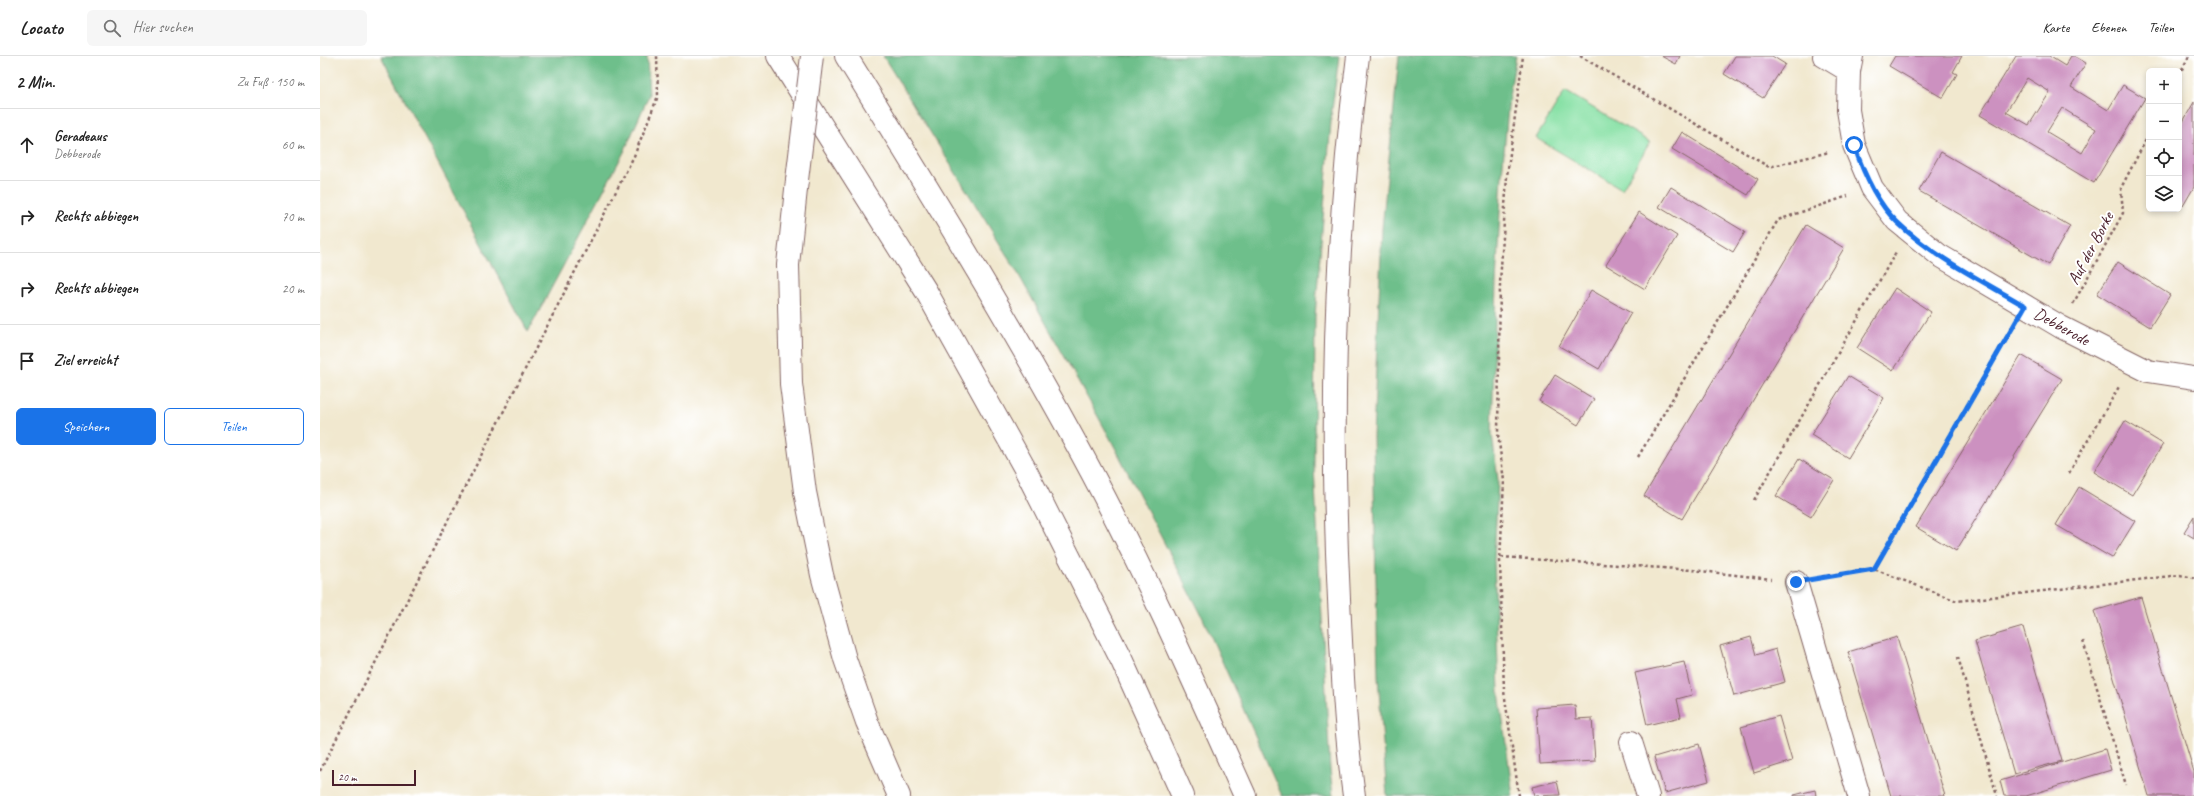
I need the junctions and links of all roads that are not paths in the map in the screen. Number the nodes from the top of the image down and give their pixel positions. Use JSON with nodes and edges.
{"nodes":[{"id":1,"x":778,"y":56,"type":"edge"},
{"id":2,"x":812,"y":56,"type":"edge"},
{"id":3,"x":846,"y":56,"type":"edge"},
{"id":4,"x":1358,"y":56,"type":"edge"},
{"id":5,"x":1824,"y":56,"type":"edge"},
{"id":6,"x":1850,"y":63,"type":"edge"},
{"id":7,"x":2194,"y":378,"type":"edge"},
{"id":8,"x":1796,"y":582,"type":"road end"},
{"id":9,"x":1631,"y":742,"type":"dead end"},
{"id":10,"x":899,"y":796,"type":"edge"},
{"id":11,"x":1183,"y":796,"type":"edge"},
{"id":12,"x":1245,"y":796,"type":"edge"},
{"id":13,"x":1354,"y":796,"type":"edge"},
{"id":14,"x":1648,"y":796,"type":"edge"},
{"id":15,"x":1858,"y":796,"type":"edge"}],
"edges":[{"from":1,"to":11,"type":"main road"},
{"from":2,"to":10,"type":"main road","bridge":true},
{"from":3,"to":12,"type":"main road"},
{"from":4,"to":13,"type":"main road"},
{"from":5,"to":6,"type":"main road","name":"Debberode"},
{"from":6,"to":7,"type":"main road","name":"Debberode"},
{"from":8,"to":15,"type":"main road"},
{"from":9,"to":14,"type":"main road"}]}
